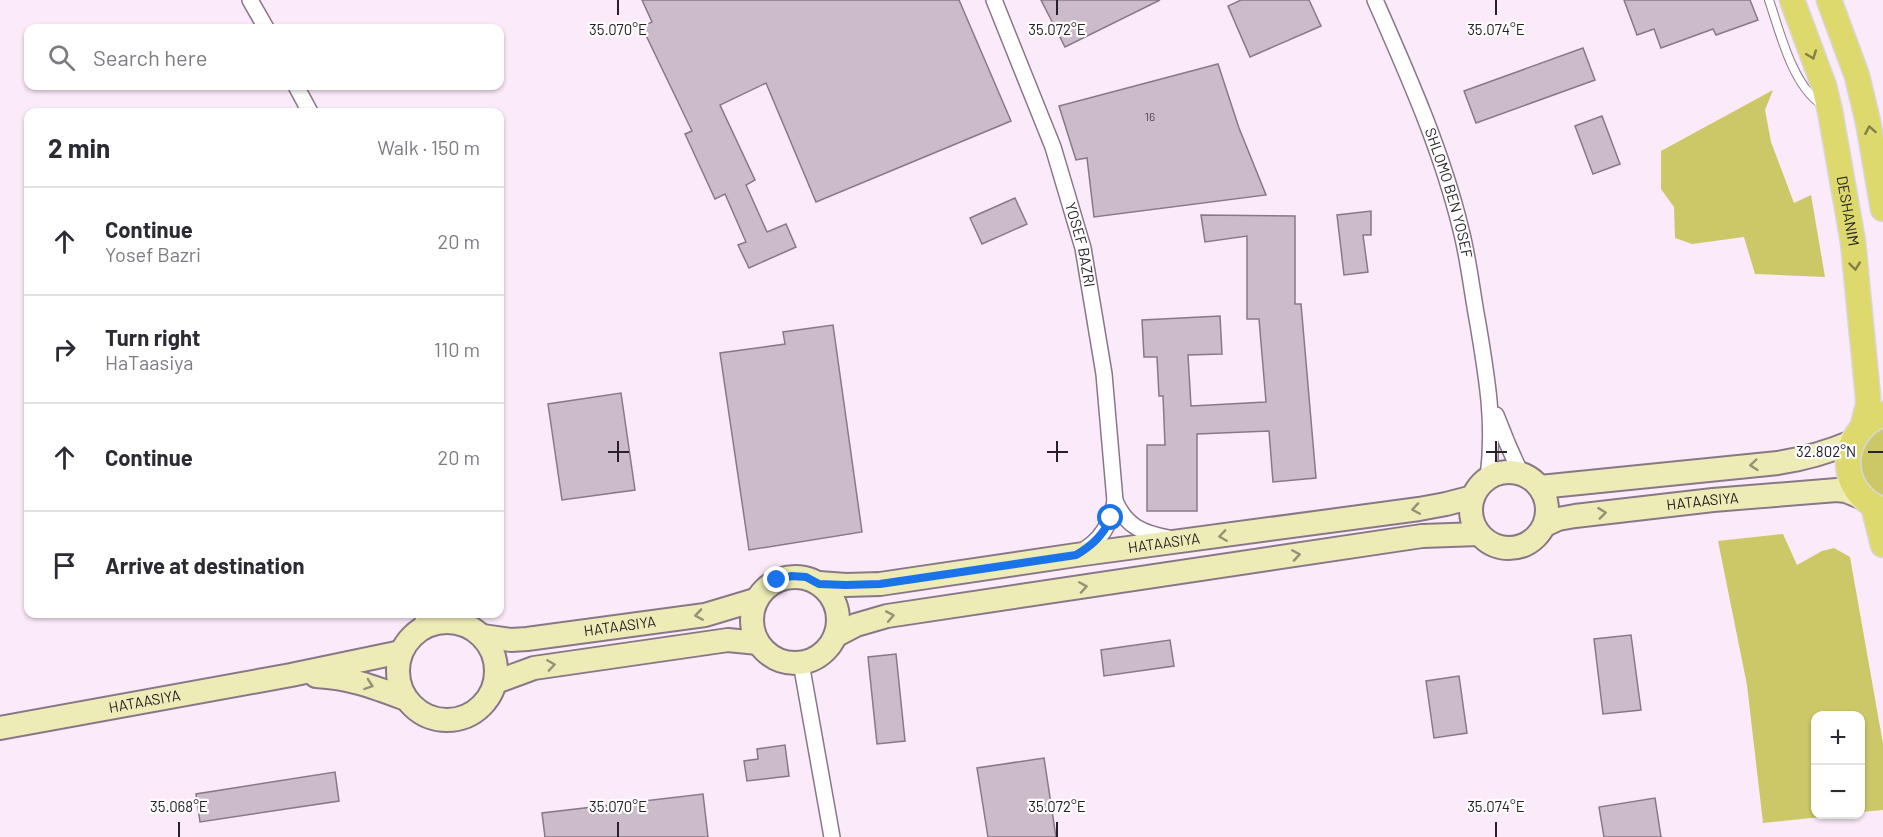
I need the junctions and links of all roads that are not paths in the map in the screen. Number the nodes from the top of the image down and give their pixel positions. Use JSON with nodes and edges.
{"nodes":[{"id":1,"x":250,"y":0,"type":"edge"},
{"id":2,"x":994,"y":0,"type":"edge"},
{"id":3,"x":1375,"y":0,"type":"edge"},
{"id":4,"x":1769,"y":0,"type":"edge"},
{"id":5,"x":1792,"y":0,"type":"edge"},
{"id":6,"x":1829,"y":0,"type":"edge"},
{"id":7,"x":264,"y":24,"type":"edge"},
{"id":8,"x":298,"y":90,"type":"edge"},
{"id":9,"x":308,"y":108,"type":"edge"},
{"id":10,"x":1830,"y":111,"type":"junction"},
{"id":11,"x":1883,"y":208,"type":"edge"},
{"id":12,"x":1490,"y":395,"type":"junction"},
{"id":13,"x":1883,"y":414,"type":"edge"},
{"id":14,"x":1857,"y":435,"type":"junction"},
{"id":15,"x":1488,"y":478,"type":"junction"},
{"id":16,"x":1530,"y":481,"type":"junction"},
{"id":17,"x":1473,"y":497,"type":"junction"},
{"id":18,"x":1115,"y":501,"type":"junction"},
{"id":19,"x":1873,"y":504,"type":"edge"},
{"id":20,"x":1545,"y":525,"type":"junction"},
{"id":21,"x":1479,"y":534,"type":"junction"},
{"id":22,"x":1188,"y":541,"type":"junction"},
{"id":23,"x":1883,"y":545,"type":"edge"},
{"id":24,"x":1076,"y":555,"type":"junction"},
{"id":25,"x":819,"y":584,"type":"junction"},
{"id":26,"x":755,"y":600,"type":"junction"},
{"id":27,"x":451,"y":618,"type":"edge"},
{"id":28,"x":423,"y":621,"type":"edge"},
{"id":29,"x":483,"y":636,"type":"junction"},
{"id":30,"x":835,"y":636,"type":"junction"},
{"id":31,"x":758,"y":643,"type":"junction"},
{"id":32,"x":401,"y":652,"type":"junction"},
{"id":33,"x":801,"y":663,"type":"junction"},
{"id":34,"x":291,"y":675,"type":"junction"},
{"id":35,"x":496,"y":682,"type":"junction"},
{"id":36,"x":406,"y":699,"type":"junction"},
{"id":37,"x":0,"y":728,"type":"edge"},
{"id":38,"x":832,"y":837,"type":"edge"}],
"edges":[{"from":1,"to":7,"type":"street"},
{"from":2,"to":18,"type":"street","name":"YOSEF BAZRI"},
{"from":3,"to":12,"type":"street","name":"SHLOMO BEN YOSEF"},
{"from":4,"to":10,"type":"lane"},
{"from":5,"to":10,"type":"main road","name":"DESHANIM","one_way":true},
{"from":11,"to":6,"type":"main road","one_way":true},
{"from":8,"to":9,"type":"street"},
{"from":10,"to":14,"type":"main road","name":"DESHANIM","one_way":true},
{"from":12,"to":15,"type":"street","name":"SHLOMO BEN YOSEF"},
{"from":12,"to":16,"type":"street","name":"SHLOMO BEN YOSEF"},
{"from":13,"to":14,"type":"main road"},
{"from":14,"to":16,"type":"street","name":"HATAASIYA","one_way":true},
{"from":14,"to":19,"type":"main road","name":"DESHANIM"},
{"from":15,"to":16,"type":"street"},
{"from":15,"to":17,"type":"street"},
{"from":16,"to":20,"type":"street"},
{"from":17,"to":21,"type":"street"},
{"from":17,"to":22,"type":"street","name":"HATAASIYA","one_way":true},
{"from":18,"to":22,"type":"street"},
{"from":18,"to":24,"type":"street","name":"YOSEF BAZRI"},
{"from":20,"to":19,"type":"street","name":"HATAASIYA","one_way":true},
{"from":19,"to":23,"type":"main road"},
{"from":20,"to":21,"type":"street"},
{"from":30,"to":21,"type":"street","name":"HATAASIYA","one_way":true},
{"from":22,"to":24,"type":"street","name":"HATAASIYA"},
{"from":24,"to":25,"type":"street","name":"HATAASIYA"},
{"from":25,"to":26,"type":"street"},
{"from":25,"to":30,"type":"street"},
{"from":26,"to":29,"type":"street","name":"HATAASIYA","one_way":true},
{"from":26,"to":31,"type":"street"},
{"from":27,"to":28,"type":"street"},
{"from":27,"to":29,"type":"street"},
{"from":28,"to":32,"type":"street"},
{"from":29,"to":35,"type":"street"},
{"from":30,"to":33,"type":"street"},
{"from":31,"to":33,"type":"street"},
{"from":35,"to":31,"type":"street","name":"HATAASIYA","one_way":true},
{"from":32,"to":34,"type":"street","name":"HATAASIYA"},
{"from":32,"to":36,"type":"street"},
{"from":33,"to":38,"type":"street"},
{"from":34,"to":36,"type":"street","name":"HATAASIYA","one_way":true},
{"from":34,"to":37,"type":"street","name":"HATAASIYA"},
{"from":35,"to":36,"type":"street"}]}
